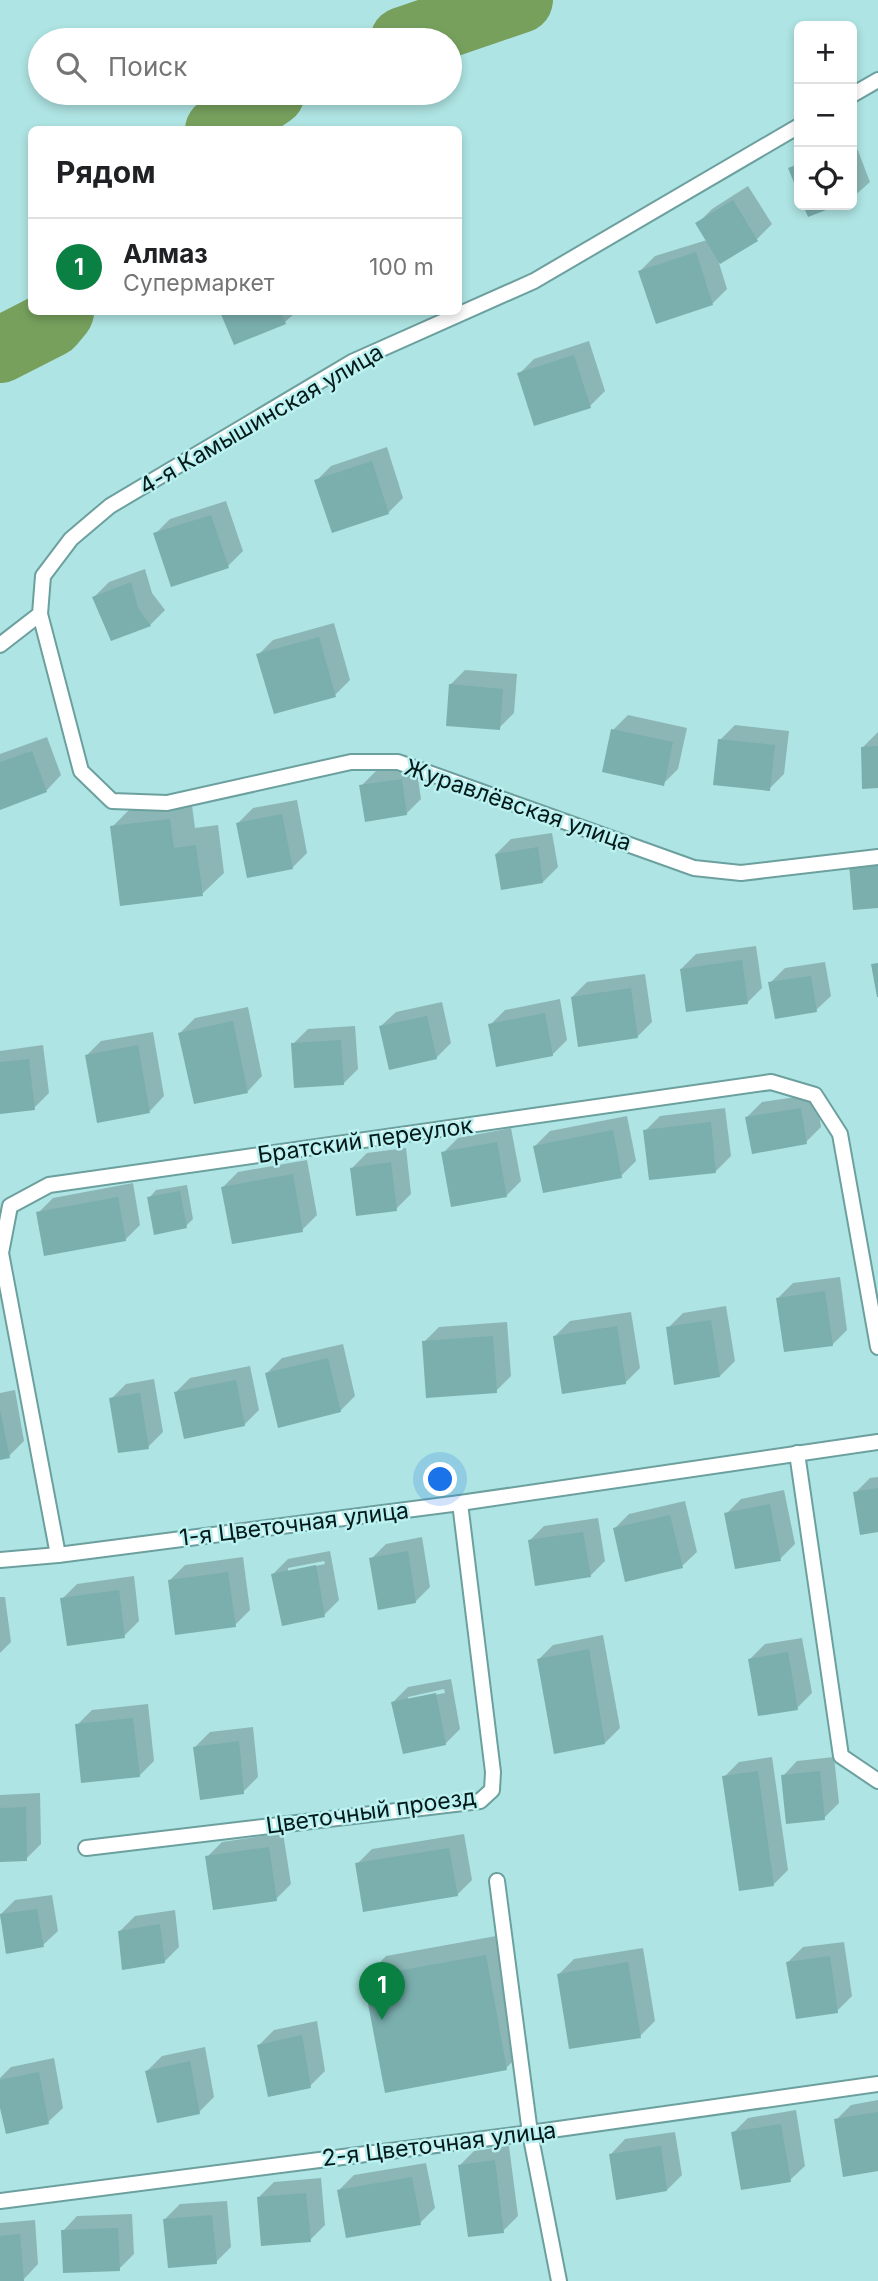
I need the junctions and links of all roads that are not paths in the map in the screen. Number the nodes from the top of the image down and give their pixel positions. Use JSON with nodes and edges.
{"nodes":[{"id":1,"x":878,"y":80,"type":"edge"},
{"id":2,"x":857,"y":92,"type":"edge"},
{"id":3,"x":794,"y":129,"type":"edge"},
{"id":4,"x":462,"y":313,"type":"edge"},
{"id":5,"x":458,"y":315,"type":"edge"},
{"id":6,"x":40,"y":614,"type":"junction"},
{"id":7,"x":0,"y":645,"type":"edge"},
{"id":8,"x":878,"y":857,"type":"edge"},
{"id":9,"x":878,"y":1347,"type":"edge"},
{"id":10,"x":878,"y":1442,"type":"edge"},
{"id":11,"x":797,"y":1453,"type":"junction"},
{"id":12,"x":460,"y":1503,"type":"junction"},
{"id":13,"x":58,"y":1555,"type":"junction"},
{"id":14,"x":0,"y":1560,"type":"edge"},
{"id":15,"x":878,"y":1780,"type":"edge"},
{"id":16,"x":86,"y":1848,"type":"dead end"},
{"id":17,"x":497,"y":1881,"type":"dead end"},
{"id":18,"x":878,"y":2084,"type":"edge"},
{"id":19,"x":530,"y":2133,"type":"junction"},
{"id":20,"x":0,"y":2201,"type":"edge"},
{"id":21,"x":559,"y":2281,"type":"edge"}],
"edges":[{"from":1,"to":2,"type":"lane"},
{"from":3,"to":4,"type":"lane","name":"4-я Камышинская улица"},
{"from":5,"to":6,"type":"lane","name":"4-я Камышинская улица"},
{"from":6,"to":7,"type":"lane"},
{"from":6,"to":8,"type":"lane","name":"Журавлёвская улица"},
{"from":9,"to":13,"type":"lane","name":"Братский переулок"},
{"from":10,"to":11,"type":"lane","name":"1-я Цветочная улица"},
{"from":11,"to":12,"type":"lane","name":"1-я Цветочная улица"},
{"from":11,"to":15,"type":"lane"},
{"from":12,"to":13,"type":"lane","name":"1-я Цветочная улица"},
{"from":12,"to":16,"type":"lane","name":"Цветочный проезд"},
{"from":13,"to":14,"type":"lane","name":"1-я Цветочная улица"},
{"from":17,"to":19,"type":"lane"},
{"from":18,"to":19,"type":"lane","name":"2-я Цветочная улица"},
{"from":19,"to":20,"type":"lane","name":"2-я Цветочная улица"},
{"from":19,"to":21,"type":"lane"}]}
